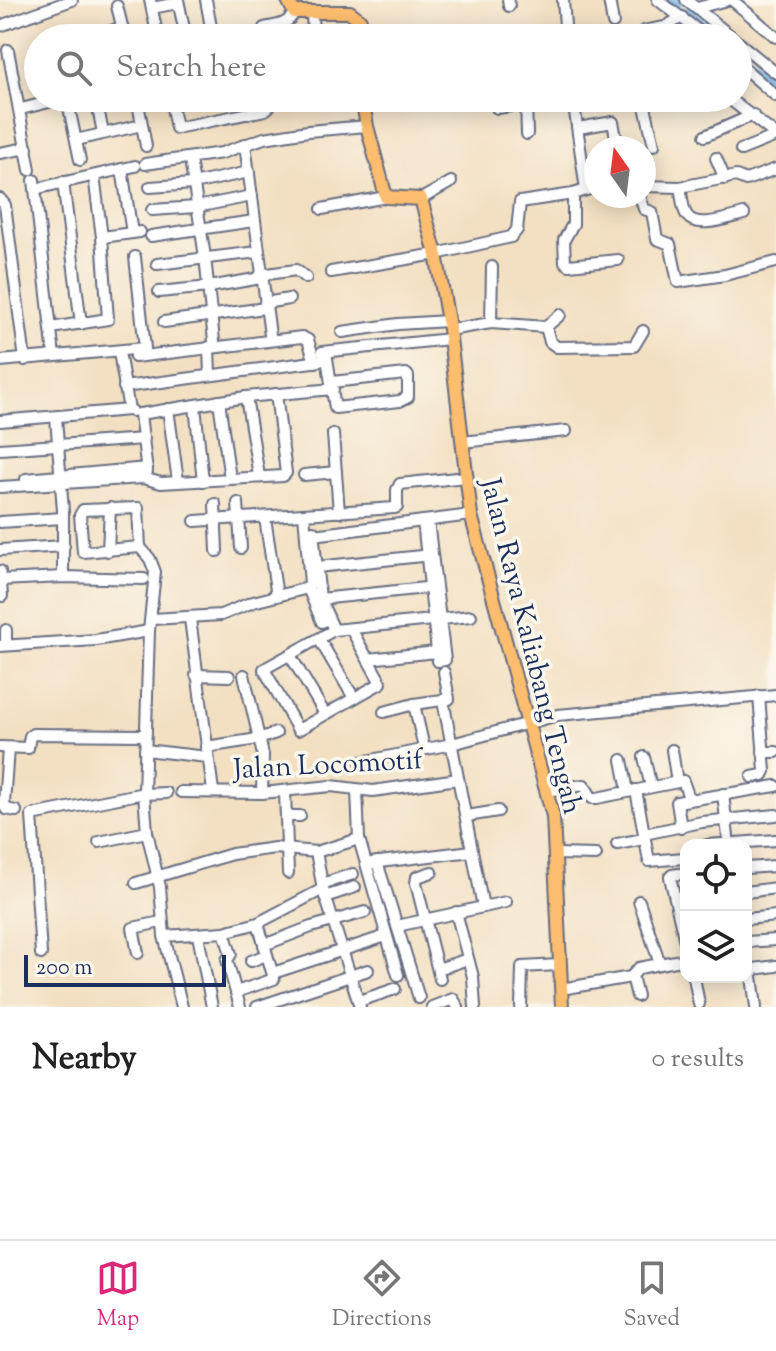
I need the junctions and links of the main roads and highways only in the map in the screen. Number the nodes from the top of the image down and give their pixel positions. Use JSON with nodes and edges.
{"nodes":[{"id":1,"x":291,"y":6,"type":"edge"},
{"id":2,"x":360,"y":24,"type":"edge"},
{"id":3,"x":364,"y":112,"type":"edge"},
{"id":4,"x":562,"y":1007,"type":"edge"}],
"edges":[{"from":1,"to":2,"type":"main road"},
{"from":3,"to":4,"type":"main road","name":"Jalan Raya Kaliabang Tengah"}]}
